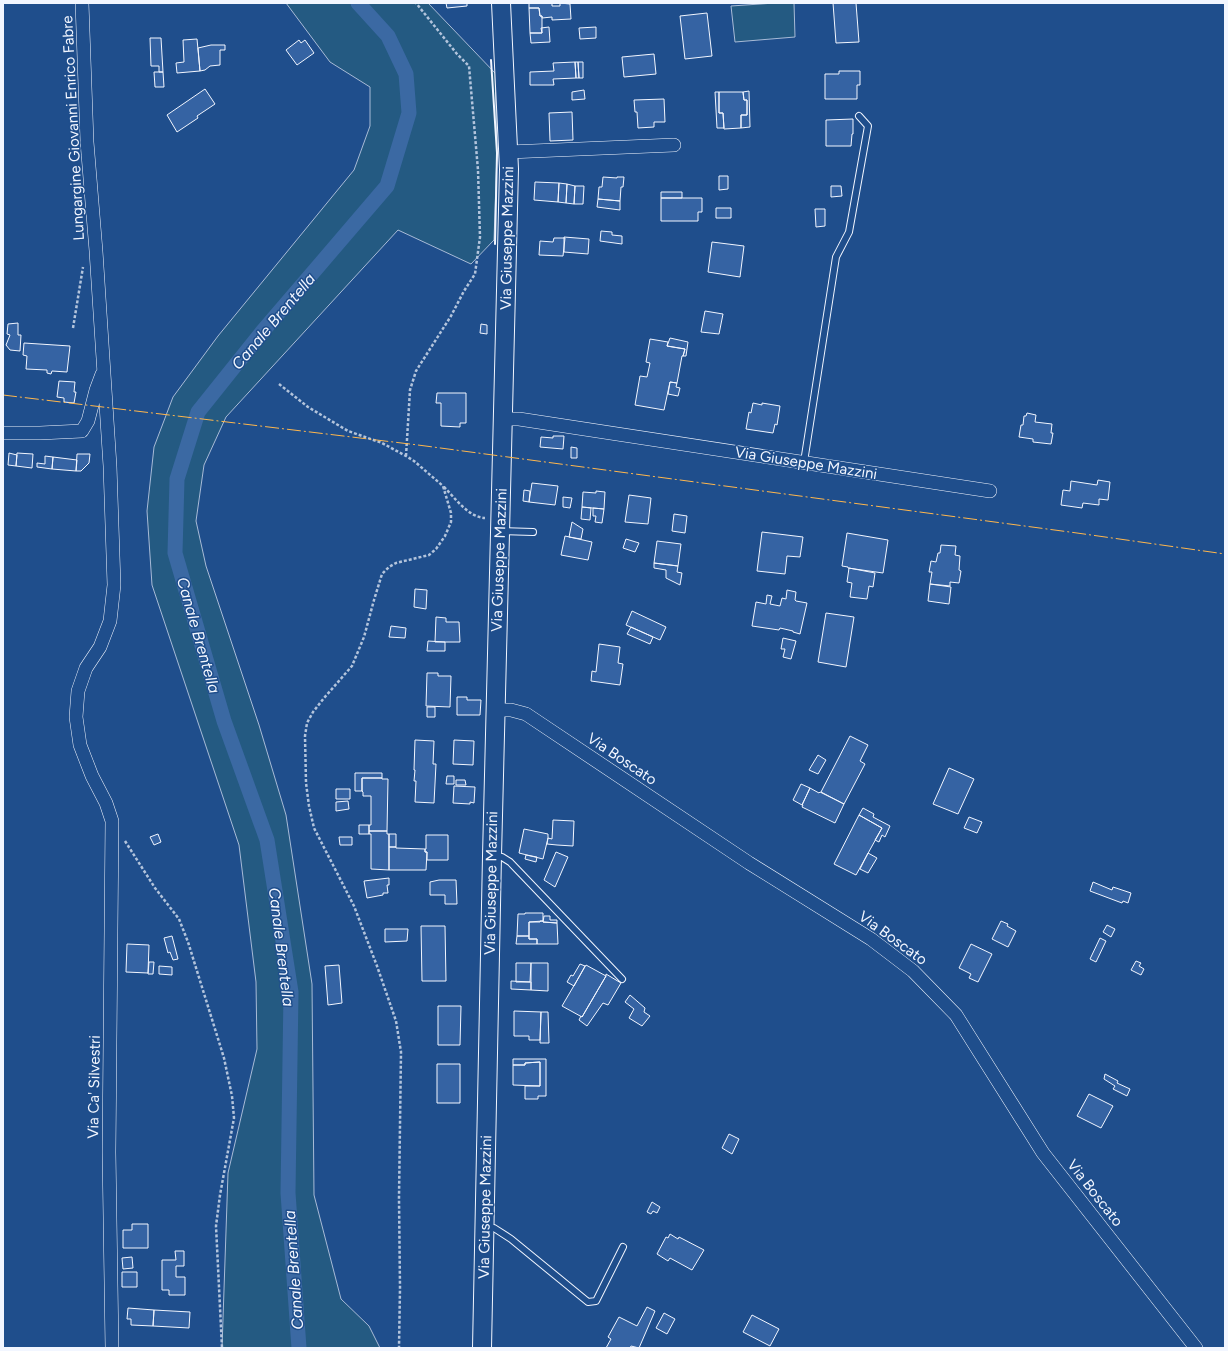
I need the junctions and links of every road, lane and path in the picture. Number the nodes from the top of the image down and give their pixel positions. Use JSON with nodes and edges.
{"nodes":[{"id":1,"x":82,"y":3,"type":"edge"},
{"id":2,"x":416,"y":3,"type":"edge"},
{"id":3,"x":500,"y":3,"type":"edge"},
{"id":4,"x":859,"y":116,"type":"dead end"},
{"id":5,"x":674,"y":145,"type":"dead end"},
{"id":6,"x":509,"y":152,"type":"junction"},
{"id":7,"x":96,"y":251,"type":"junction"},
{"id":8,"x":72,"y":328,"type":"dead end"},
{"id":9,"x":104,"y":371,"type":"junction"},
{"id":10,"x":279,"y":384,"type":"dead end"},
{"id":11,"x":503,"y":419,"type":"junction"},
{"id":12,"x":3,"y":433,"type":"edge"},
{"id":13,"x":406,"y":456,"type":"junction"},
{"id":14,"x":804,"y":462,"type":"junction"},
{"id":15,"x":443,"y":486,"type":"junction"},
{"id":16,"x":990,"y":491,"type":"dead end"},
{"id":17,"x":500,"y":525,"type":"junction"},
{"id":18,"x":534,"y":532,"type":"dead end"},
{"id":19,"x":495,"y":710,"type":"junction"},
{"id":20,"x":112,"y":827,"type":"junction"},
{"id":21,"x":492,"y":856,"type":"junction"},
{"id":22,"x":622,"y":979,"type":"dead end"},
{"id":23,"x":484,"y":1228,"type":"junction"},
{"id":24,"x":623,"y":1247,"type":"dead end"},
{"id":25,"x":112,"y":1348,"type":"edge"},
{"id":26,"x":222,"y":1348,"type":"edge"},
{"id":27,"x":399,"y":1348,"type":"edge"},
{"id":28,"x":482,"y":1348,"type":"edge"},
{"id":29,"x":1196,"y":1348,"type":"edge"}],
"edges":[{"from":1,"to":7,"type":"street","name":"Lungargine Giovanni Enrico Fabre"},
{"from":2,"to":13,"type":"path"},
{"from":3,"to":6,"type":"main road","name":"Via Giuseppe Mazzini"},
{"from":4,"to":14,"type":"lane"},
{"from":5,"to":6,"type":"street","name":"Via Giuseppe Mazzini"},
{"from":6,"to":11,"type":"main road","name":"Via Giuseppe Mazzini"},
{"from":7,"to":8,"type":"path","name":"Lungargine Giovanni Enrico Fabre"},
{"from":7,"to":9,"type":"street","name":"Lungargine Giovanni Enrico Fabre"},
{"from":9,"to":12,"type":"street","name":"Lungargine Giovanni Enrico Fabre"},
{"from":9,"to":20,"type":"street","name":"Lungargine Giovanni Enrico Fabre"},
{"from":10,"to":13,"type":"path"},
{"from":11,"to":14,"type":"street","name":"Via Giuseppe Mazzini"},
{"from":11,"to":17,"type":"main road","name":"Via Giuseppe Mazzini"},
{"from":13,"to":15,"type":"path"},
{"from":14,"to":16,"type":"street","name":"Via Giuseppe Mazzini"},
{"from":15,"to":17,"type":"path"},
{"from":15,"to":27,"type":"path"},
{"from":17,"to":18,"type":"lane"},
{"from":17,"to":19,"type":"main road","name":"Via Giuseppe Mazzini"},
{"from":19,"to":21,"type":"main road","name":"Via Giuseppe Mazzini"},
{"from":19,"to":29,"type":"street","name":"Via Boscato"},
{"from":20,"to":25,"type":"street","name":"Via Ca' Silvestri"},
{"from":20,"to":26,"type":"path"},
{"from":21,"to":22,"type":"lane"},
{"from":21,"to":23,"type":"main road","name":"Via Giuseppe Mazzini"},
{"from":23,"to":24,"type":"lane"},
{"from":23,"to":28,"type":"main road","name":"Via Giuseppe Mazzini"}]}
